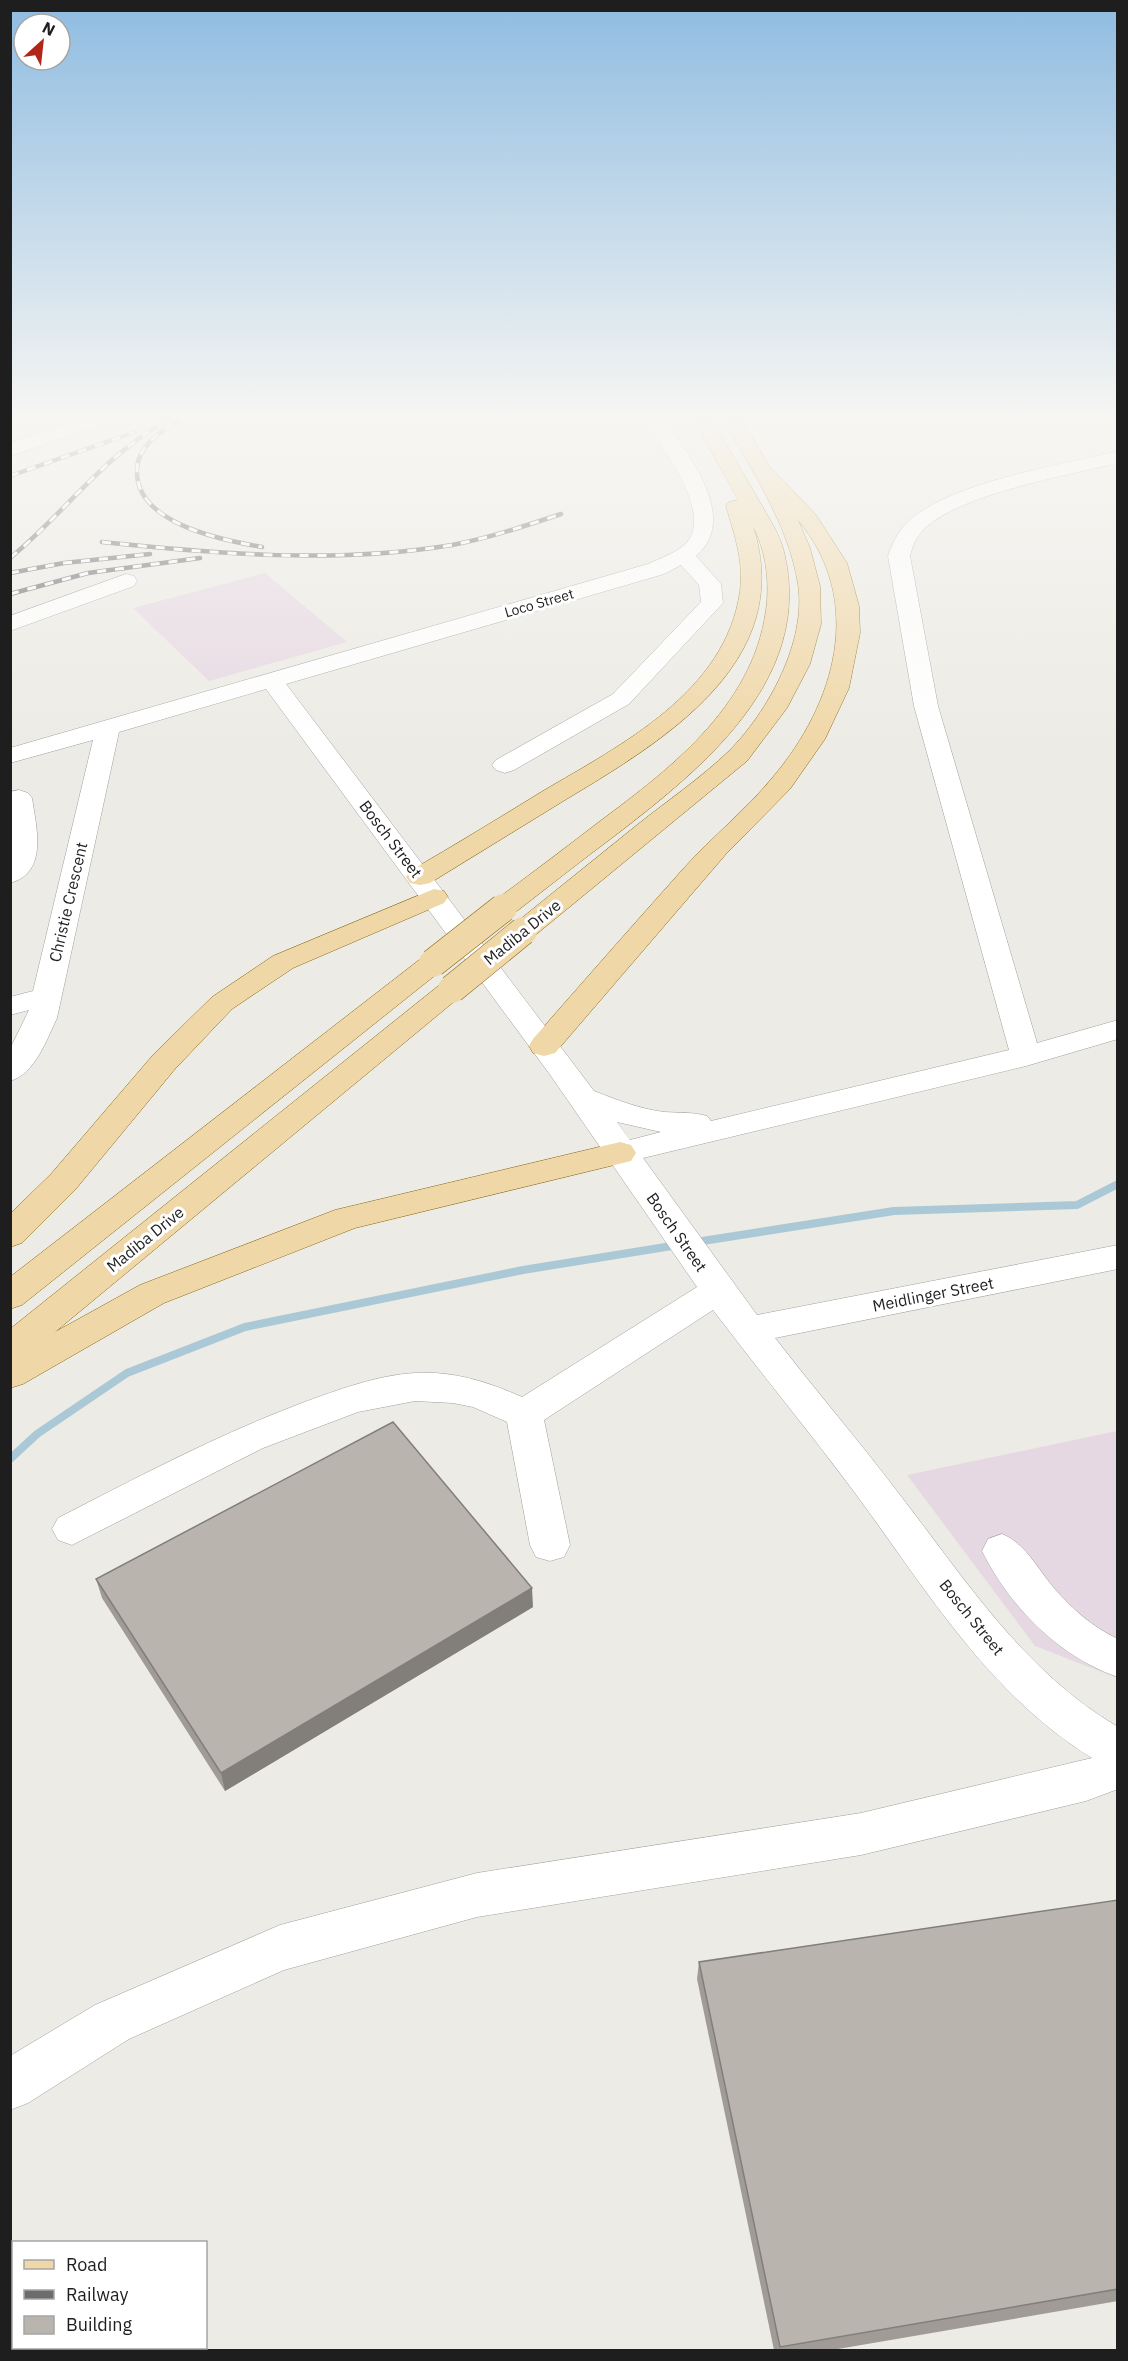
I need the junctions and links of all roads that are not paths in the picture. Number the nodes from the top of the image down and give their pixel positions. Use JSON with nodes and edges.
{"nodes":[{"id":1,"x":703,"y":526,"type":"edge"},
{"id":2,"x":741,"y":526,"type":"edge"},
{"id":3,"x":763,"y":526,"type":"edge"},
{"id":4,"x":791,"y":526,"type":"edge"},
{"id":5,"x":813,"y":526,"type":"edge"},
{"id":6,"x":917,"y":526,"type":"edge"},
{"id":7,"x":683,"y":555,"type":"junction"},
{"id":8,"x":126,"y":581,"type":"dead end"},
{"id":9,"x":10,"y":624,"type":"edge"},
{"id":10,"x":271,"y":680,"type":"junction"},
{"id":11,"x":108,"y":727,"type":"junction"},
{"id":12,"x":10,"y":756,"type":"edge"},
{"id":13,"x":505,"y":765,"type":"dead end"},
{"id":14,"x":19,"y":798,"type":"dead end"},
{"id":15,"x":10,"y":875,"type":"edge"},
{"id":16,"x":427,"y":887,"type":"junction"},
{"id":17,"x":47,"y":997,"type":"junction"},
{"id":18,"x":10,"y":1006,"type":"edge"},
{"id":19,"x":1118,"y":1029,"type":"edge"},
{"id":20,"x":544,"y":1046,"type":"junction"},
{"id":21,"x":1026,"y":1056,"type":"junction"},
{"id":22,"x":10,"y":1071,"type":"edge"},
{"id":23,"x":580,"y":1097,"type":"junction"},
{"id":24,"x":769,"y":1118,"type":"junction"},
{"id":25,"x":620,"y":1153,"type":"junction"},
{"id":26,"x":10,"y":1235,"type":"edge"},
{"id":27,"x":1118,"y":1257,"type":"edge"},
{"id":28,"x":712,"y":1282,"type":"junction"},
{"id":29,"x":10,"y":1296,"type":"edge"},
{"id":30,"x":749,"y":1330,"type":"junction"},
{"id":31,"x":10,"y":1349,"type":"edge"},
{"id":32,"x":10,"y":1374,"type":"edge"},
{"id":33,"x":524,"y":1414,"type":"junction"},
{"id":34,"x":72,"y":1529,"type":"dead end"},
{"id":35,"x":550,"y":1545,"type":"dead end"},
{"id":36,"x":1002,"y":1551,"type":"dead end"},
{"id":37,"x":1118,"y":1659,"type":"edge"},
{"id":38,"x":1118,"y":1750,"type":"edge"},
{"id":39,"x":1118,"y":1768,"type":"edge"},
{"id":40,"x":10,"y":2085,"type":"edge"}],
"edges":[{"from":1,"to":7,"type":"street","name":"Loco Street"},
{"from":2,"to":16,"type":"main road"},
{"from":3,"to":29,"type":"main road","name":"Madiba Drive","bridge":true},
{"from":4,"to":31,"type":"main road","name":"Madiba Drive","bridge":true},
{"from":5,"to":20,"type":"main road"},
{"from":6,"to":21,"type":"street"},
{"from":7,"to":10,"type":"street","name":"Loco Street"},
{"from":7,"to":13,"type":"street"},
{"from":8,"to":9,"type":"street"},
{"from":10,"to":11,"type":"street","name":"Loco Street"},
{"from":10,"to":16,"type":"street","name":"Bosch Street"},
{"from":11,"to":12,"type":"street","name":"Loco Street"},
{"from":11,"to":17,"type":"street","name":"Christie Crescent"},
{"from":14,"to":15,"type":"street"},
{"from":16,"to":20,"type":"street","name":"Bosch Street"},
{"from":16,"to":26,"type":"main road"},
{"from":17,"to":18,"type":"street"},
{"from":17,"to":22,"type":"street","name":"Christie Crescent"},
{"from":19,"to":21,"type":"street"},
{"from":20,"to":23,"type":"street","name":"Bosch Street"},
{"from":21,"to":24,"type":"street"},
{"from":23,"to":24,"type":"street"},
{"from":23,"to":25,"type":"street","name":"Bosch Street"},
{"from":24,"to":25,"type":"street"},
{"from":25,"to":28,"type":"street","name":"Bosch Street"},
{"from":25,"to":32,"type":"main road"},
{"from":27,"to":30,"type":"street","name":"Meidlinger Street"},
{"from":28,"to":30,"type":"street","name":"Bosch Street"},
{"from":28,"to":33,"type":"street"},
{"from":30,"to":38,"type":"street","name":"Bosch Street"},
{"from":33,"to":34,"type":"street"},
{"from":33,"to":35,"type":"street"},
{"from":36,"to":37,"type":"street"},
{"from":39,"to":40,"type":"street"}]}
